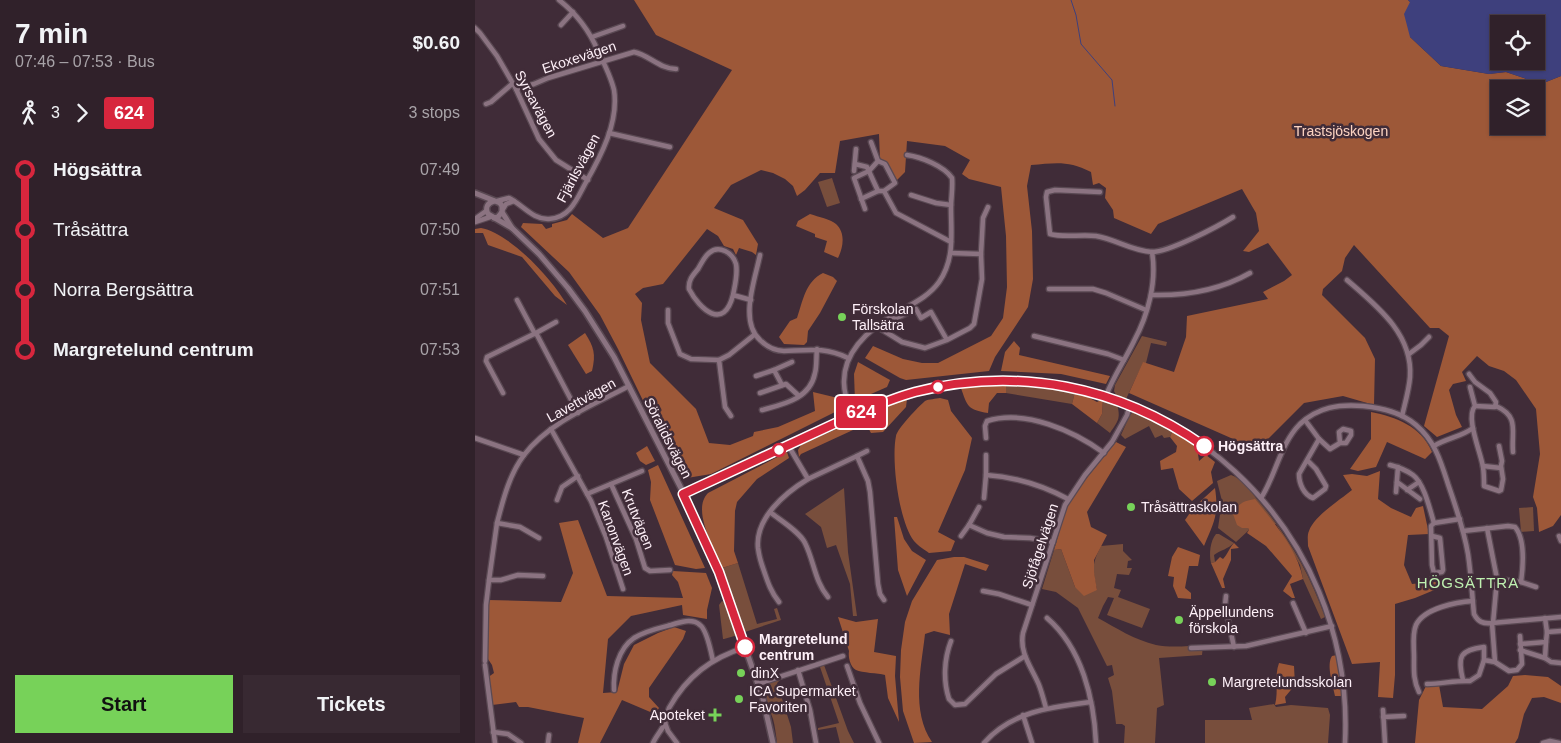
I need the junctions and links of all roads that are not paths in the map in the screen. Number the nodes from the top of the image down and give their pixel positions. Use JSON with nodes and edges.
{"nodes":[{"id":1,"x":559,"y":0,"type":"edge"},
{"id":2,"x":573,"y":12,"type":"junction"},
{"id":3,"x":561,"y":25,"type":"dead end"},
{"id":4,"x":623,"y":26,"type":"dead end"},
{"id":5,"x":475,"y":28,"type":"edge"},
{"id":6,"x":592,"y":37,"type":"junction"},
{"id":7,"x":603,"y":61,"type":"junction"},
{"id":8,"x":676,"y":69,"type":"dead end"},
{"id":9,"x":512,"y":84,"type":"junction"},
{"id":10,"x":516,"y":89,"type":"junction"},
{"id":11,"x":486,"y":104,"type":"dead end"},
{"id":12,"x":609,"y":133,"type":"junction"},
{"id":13,"x":871,"y":142,"type":"dead end"},
{"id":14,"x":670,"y":147,"type":"dead end"},
{"id":15,"x":856,"y":149,"type":"dead end"},
{"id":16,"x":907,"y":155,"type":"dead end"},
{"id":17,"x":878,"y":161,"type":"junction"},
{"id":18,"x":855,"y":164,"type":"junction"},
{"id":19,"x":854,"y":171,"type":"dead end"},
{"id":20,"x":869,"y":171,"type":"junction"},
{"id":21,"x":588,"y":180,"type":"junction"},
{"id":22,"x":877,"y":191,"type":"junction"},
{"id":23,"x":884,"y":191,"type":"junction"},
{"id":24,"x":1100,"y":192,"type":"dead end"},
{"id":25,"x":475,"y":193,"type":"edge"},
{"id":26,"x":911,"y":195,"type":"dead end"},
{"id":27,"x":861,"y":199,"type":"junction"},
{"id":28,"x":496,"y":201,"type":"junction"},
{"id":29,"x":514,"y":201,"type":"junction"},
{"id":30,"x":951,"y":204,"type":"junction"},
{"id":31,"x":988,"y":206,"type":"dead end"},
{"id":32,"x":486,"y":209,"type":"junction"},
{"id":33,"x":865,"y":209,"type":"dead end"},
{"id":34,"x":503,"y":211,"type":"junction"},
{"id":35,"x":492,"y":217,"type":"junction"},
{"id":36,"x":1233,"y":218,"type":"dead end"},
{"id":37,"x":475,"y":220,"type":"edge"},
{"id":38,"x":512,"y":228,"type":"junction"},
{"id":39,"x":951,"y":242,"type":"junction"},
{"id":40,"x":1152,"y":252,"type":"junction"},
{"id":41,"x":951,"y":253,"type":"junction"},
{"id":42,"x":981,"y":254,"type":"junction"},
{"id":43,"x":760,"y":255,"type":"dead end"},
{"id":44,"x":1250,"y":274,"type":"dead end"},
{"id":45,"x":1347,"y":280,"type":"dead end"},
{"id":46,"x":1049,"y":289,"type":"dead end"},
{"id":47,"x":733,"y":295,"type":"junction"},
{"id":48,"x":1151,"y":295,"type":"junction"},
{"id":49,"x":517,"y":300,"type":"dead end"},
{"id":50,"x":751,"y":300,"type":"junction"},
{"id":51,"x":668,"y":310,"type":"dead end"},
{"id":52,"x":1146,"y":310,"type":"junction"},
{"id":53,"x":556,"y":322,"type":"dead end"},
{"id":54,"x":535,"y":333,"type":"junction"},
{"id":55,"x":754,"y":335,"type":"junction"},
{"id":56,"x":1033,"y":336,"type":"dead end"},
{"id":57,"x":1429,"y":336,"type":"dead end"},
{"id":58,"x":947,"y":340,"type":"junction"},
{"id":59,"x":817,"y":349,"type":"junction"},
{"id":60,"x":1409,"y":354,"type":"junction"},
{"id":61,"x":848,"y":358,"type":"junction"},
{"id":62,"x":719,"y":360,"type":"junction"},
{"id":63,"x":1123,"y":360,"type":"junction"},
{"id":64,"x":791,"y":362,"type":"dead end"},
{"id":65,"x":774,"y":370,"type":"junction"},
{"id":66,"x":1469,"y":374,"type":"dead end"},
{"id":67,"x":756,"y":376,"type":"dead end"},
{"id":68,"x":782,"y":385,"type":"junction"},
{"id":69,"x":629,"y":386,"type":"junction"},
{"id":70,"x":1470,"y":387,"type":"dead end"},
{"id":71,"x":503,"y":393,"type":"dead end"},
{"id":72,"x":760,"y":393,"type":"dead end"},
{"id":73,"x":799,"y":396,"type":"junction"},
{"id":74,"x":1106,"y":396,"type":"junction"},
{"id":75,"x":1131,"y":405,"type":"junction"},
{"id":76,"x":1475,"y":406,"type":"junction"},
{"id":77,"x":1496,"y":406,"type":"junction"},
{"id":78,"x":762,"y":410,"type":"dead end"},
{"id":79,"x":578,"y":413,"type":"junction"},
{"id":80,"x":731,"y":416,"type":"dead end"},
{"id":81,"x":851,"y":416,"type":"junction"},
{"id":82,"x":1402,"y":416,"type":"junction"},
{"id":83,"x":1305,"y":420,"type":"junction"},
{"id":84,"x":1473,"y":428,"type":"junction"},
{"id":85,"x":551,"y":429,"type":"junction"},
{"id":86,"x":475,"y":438,"type":"edge"},
{"id":87,"x":985,"y":438,"type":"dead end"},
{"id":88,"x":1319,"y":439,"type":"junction"},
{"id":89,"x":1340,"y":443,"type":"dead end"},
{"id":90,"x":789,"y":445,"type":"junction"},
{"id":91,"x":1434,"y":446,"type":"junction"},
{"id":92,"x":1499,"y":446,"type":"dead end"},
{"id":93,"x":867,"y":451,"type":"dead end"},
{"id":94,"x":1513,"y":452,"type":"dead end"},
{"id":95,"x":1104,"y":453,"type":"junction"},
{"id":96,"x":524,"y":455,"type":"junction"},
{"id":97,"x":986,"y":455,"type":"dead end"},
{"id":98,"x":857,"y":456,"type":"junction"},
{"id":99,"x":1307,"y":460,"type":"junction"},
{"id":100,"x":1390,"y":464,"type":"dead end"},
{"id":101,"x":1483,"y":466,"type":"junction"},
{"id":102,"x":1398,"y":467,"type":"junction"},
{"id":103,"x":1501,"y":468,"type":"junction"},
{"id":104,"x":642,"y":471,"type":"dead end"},
{"id":105,"x":987,"y":475,"type":"junction"},
{"id":106,"x":578,"y":476,"type":"junction"},
{"id":107,"x":808,"y":479,"type":"junction"},
{"id":108,"x":1397,"y":482,"type":"junction"},
{"id":109,"x":1419,"y":482,"type":"junction"},
{"id":110,"x":611,"y":484,"type":"junction"},
{"id":111,"x":1407,"y":490,"type":"junction"},
{"id":112,"x":1396,"y":492,"type":"dead end"},
{"id":113,"x":587,"y":494,"type":"junction"},
{"id":114,"x":683,"y":494,"type":"junction"},
{"id":115,"x":984,"y":498,"type":"dead end"},
{"id":116,"x":1261,"y":498,"type":"junction"},
{"id":117,"x":1068,"y":499,"type":"junction"},
{"id":118,"x":1420,"y":499,"type":"dead end"},
{"id":119,"x":557,"y":500,"type":"dead end"},
{"id":120,"x":979,"y":507,"type":"dead end"},
{"id":121,"x":770,"y":512,"type":"junction"},
{"id":122,"x":1460,"y":519,"type":"junction"},
{"id":123,"x":497,"y":522,"type":"junction"},
{"id":124,"x":1433,"y":523,"type":"junction"},
{"id":125,"x":969,"y":525,"type":"junction"},
{"id":126,"x":1487,"y":528,"type":"junction"},
{"id":127,"x":1463,"y":531,"type":"junction"},
{"id":128,"x":961,"y":536,"type":"dead end"},
{"id":129,"x":1431,"y":536,"type":"junction"},
{"id":130,"x":539,"y":538,"type":"dead end"},
{"id":131,"x":1053,"y":542,"type":"junction"},
{"id":132,"x":669,"y":570,"type":"dead end"},
{"id":133,"x":543,"y":576,"type":"dead end"},
{"id":134,"x":1497,"y":579,"type":"junction"},
{"id":135,"x":489,"y":580,"type":"junction"},
{"id":136,"x":1521,"y":582,"type":"junction"},
{"id":137,"x":1535,"y":587,"type":"dead end"},
{"id":138,"x":623,"y":589,"type":"dead end"},
{"id":139,"x":983,"y":591,"type":"dead end"},
{"id":140,"x":1226,"y":596,"type":"dead end"},
{"id":141,"x":828,"y":597,"type":"dead end"},
{"id":142,"x":884,"y":600,"type":"dead end"},
{"id":143,"x":1473,"y":601,"type":"junction"},
{"id":144,"x":779,"y":602,"type":"dead end"},
{"id":145,"x":1293,"y":603,"type":"dead end"},
{"id":146,"x":1032,"y":604,"type":"junction"},
{"id":147,"x":1561,"y":617,"type":"edge"},
{"id":148,"x":1047,"y":618,"type":"dead end"},
{"id":149,"x":1545,"y":618,"type":"junction"},
{"id":150,"x":1493,"y":623,"type":"junction"},
{"id":151,"x":1332,"y":626,"type":"junction"},
{"id":152,"x":1561,"y":631,"type":"edge"},
{"id":153,"x":1547,"y":632,"type":"junction"},
{"id":154,"x":1306,"y":633,"type":"junction"},
{"id":155,"x":1520,"y":636,"type":"dead end"},
{"id":156,"x":951,"y":641,"type":"dead end"},
{"id":157,"x":1546,"y":642,"type":"junction"},
{"id":158,"x":1520,"y":644,"type":"junction"},
{"id":159,"x":745,"y":647,"type":"junction"},
{"id":160,"x":1234,"y":647,"type":"junction"},
{"id":161,"x":1191,"y":648,"type":"dead end"},
{"id":162,"x":1520,"y":650,"type":"junction"},
{"id":163,"x":843,"y":656,"type":"dead end"},
{"id":164,"x":1025,"y":656,"type":"junction"},
{"id":165,"x":1545,"y":658,"type":"junction"},
{"id":166,"x":1484,"y":660,"type":"junction"},
{"id":167,"x":713,"y":661,"type":"junction"},
{"id":168,"x":1495,"y":662,"type":"junction"},
{"id":169,"x":1561,"y":663,"type":"edge"},
{"id":170,"x":847,"y":666,"type":"dead end"},
{"id":171,"x":798,"y":670,"type":"junction"},
{"id":172,"x":1463,"y":680,"type":"junction"},
{"id":173,"x":758,"y":684,"type":"junction"},
{"id":174,"x":1427,"y":684,"type":"dead end"},
{"id":175,"x":614,"y":690,"type":"dead end"},
{"id":176,"x":1419,"y":692,"type":"dead end"},
{"id":177,"x":1091,"y":702,"type":"junction"},
{"id":178,"x":1046,"y":708,"type":"junction"},
{"id":179,"x":1383,"y":710,"type":"dead end"},
{"id":180,"x":1023,"y":716,"type":"junction"},
{"id":181,"x":1404,"y":716,"type":"dead end"},
{"id":182,"x":1383,"y":717,"type":"junction"},
{"id":183,"x":665,"y":723,"type":"junction"},
{"id":184,"x":493,"y":732,"type":"junction"},
{"id":185,"x":549,"y":736,"type":"dead end"},
{"id":186,"x":495,"y":743,"type":"edge"},
{"id":187,"x":521,"y":743,"type":"edge"},
{"id":188,"x":548,"y":743,"type":"edge"},
{"id":189,"x":653,"y":743,"type":"edge"},
{"id":190,"x":677,"y":743,"type":"edge"},
{"id":191,"x":773,"y":743,"type":"edge"},
{"id":192,"x":816,"y":743,"type":"edge"},
{"id":193,"x":879,"y":743,"type":"edge"},
{"id":194,"x":984,"y":743,"type":"edge"},
{"id":195,"x":1032,"y":743,"type":"edge"},
{"id":196,"x":1096,"y":743,"type":"edge"},
{"id":197,"x":1345,"y":743,"type":"edge"},
{"id":198,"x":1385,"y":743,"type":"edge"},
{"id":199,"x":1543,"y":743,"type":"edge"},
{"id":200,"x":1559,"y":743,"type":"edge"}],
"edges":[{"from":1,"to":2,"type":"street","name":"Fjärilsvägen"},
{"from":2,"to":3,"type":"street"},
{"from":2,"to":6,"type":"street","name":"Fjärilsvägen"},
{"from":4,"to":6,"type":"street"},
{"from":5,"to":9,"type":"street","name":"Syrsavägen"},
{"from":6,"to":7,"type":"street","name":"Fjärilsvägen"},
{"from":7,"to":8,"type":"street","name":"Ekoxevägen"},
{"from":7,"to":10,"type":"street","name":"Ekoxevägen"},
{"from":7,"to":12,"type":"street","name":"Fjärilsvägen"},
{"from":9,"to":10,"type":"street","name":"Syrsavägen"},
{"from":9,"to":11,"type":"street"},
{"from":10,"to":21,"type":"street","name":"Syrsavägen"},
{"from":12,"to":14,"type":"street","name":"Fjärilsvägen"},
{"from":12,"to":21,"type":"street","name":"Fjärilsvägen"},
{"from":13,"to":17,"type":"street"},
{"from":15,"to":18,"type":"street"},
{"from":16,"to":30,"type":"street"},
{"from":17,"to":20,"type":"street"},
{"from":17,"to":23,"type":"street"},
{"from":18,"to":19,"type":"street"},
{"from":18,"to":20,"type":"street"},
{"from":20,"to":22,"type":"street"},
{"from":20,"to":27,"type":"street"},
{"from":21,"to":29,"type":"street","name":"Fjärilsvägen"},
{"from":22,"to":23,"type":"street"},
{"from":22,"to":27,"type":"street"},
{"from":23,"to":39,"type":"street"},
{"from":24,"to":40,"type":"street"},
{"from":25,"to":28,"type":"street"},
{"from":25,"to":32,"type":"street"},
{"from":26,"to":30,"type":"street"},
{"from":27,"to":33,"type":"street"},
{"from":28,"to":29,"type":"street"},
{"from":28,"to":32,"type":"street"},
{"from":28,"to":34,"type":"street"},
{"from":29,"to":34,"type":"street"},
{"from":30,"to":39,"type":"street"},
{"from":31,"to":42,"type":"street"},
{"from":32,"to":35,"type":"street"},
{"from":32,"to":37,"type":"street"},
{"from":34,"to":35,"type":"street"},
{"from":34,"to":38,"type":"street","name":"Söralidsvägen"},
{"from":35,"to":37,"type":"street"},
{"from":35,"to":38,"type":"street","name":"Söralidsvägen"},
{"from":36,"to":40,"type":"street"},
{"from":38,"to":69,"type":"street","name":"Söralidsvägen"},
{"from":39,"to":41,"type":"street"},
{"from":40,"to":48,"type":"street"},
{"from":41,"to":42,"type":"street"},
{"from":41,"to":61,"type":"street"},
{"from":42,"to":58,"type":"street"},
{"from":43,"to":50,"type":"street"},
{"from":44,"to":48,"type":"street"},
{"from":45,"to":60,"type":"street"},
{"from":46,"to":52,"type":"street"},
{"from":47,"to":47,"type":"street"},
{"from":47,"to":50,"type":"street"},
{"from":48,"to":52,"type":"street"},
{"from":49,"to":54,"type":"street"},
{"from":50,"to":55,"type":"street"},
{"from":51,"to":62,"type":"street"},
{"from":52,"to":63,"type":"street"},
{"from":53,"to":54,"type":"street"},
{"from":54,"to":71,"type":"street"},
{"from":54,"to":79,"type":"street"},
{"from":55,"to":59,"type":"street"},
{"from":55,"to":62,"type":"street"},
{"from":56,"to":63,"type":"street"},
{"from":57,"to":60,"type":"street"},
{"from":58,"to":58,"type":"street"},
{"from":59,"to":61,"type":"street"},
{"from":59,"to":73,"type":"street"},
{"from":60,"to":82,"type":"street"},
{"from":61,"to":81,"type":"street"},
{"from":62,"to":80,"type":"street"},
{"from":63,"to":74,"type":"street"},
{"from":64,"to":65,"type":"street"},
{"from":65,"to":67,"type":"street"},
{"from":65,"to":68,"type":"street"},
{"from":66,"to":77,"type":"street"},
{"from":68,"to":72,"type":"street"},
{"from":68,"to":73,"type":"street"},
{"from":69,"to":79,"type":"street","name":"Lavettvägen"},
{"from":69,"to":114,"type":"street","name":"Söralidsvägen"},
{"from":70,"to":76,"type":"street"},
{"from":73,"to":78,"type":"street"},
{"from":74,"to":75,"type":"street"},
{"from":74,"to":81,"type":"street"},
{"from":75,"to":95,"type":"street","name":"Sjöfågelvägen"},
{"from":75,"to":116,"type":"street"},
{"from":76,"to":77,"type":"street"},
{"from":76,"to":84,"type":"street"},
{"from":77,"to":94,"type":"street"},
{"from":79,"to":85,"type":"street","name":"Lavettvägen"},
{"from":81,"to":90,"type":"street"},
{"from":82,"to":83,"type":"street"},
{"from":82,"to":91,"type":"street"},
{"from":83,"to":88,"type":"street"},
{"from":83,"to":116,"type":"street"},
{"from":84,"to":91,"type":"street"},
{"from":84,"to":101,"type":"street"},
{"from":85,"to":96,"type":"street","name":"Lavettvägen"},
{"from":85,"to":106,"type":"street","name":"Kanonvägen"},
{"from":86,"to":96,"type":"street"},
{"from":87,"to":95,"type":"street"},
{"from":88,"to":89,"type":"street"},
{"from":88,"to":99,"type":"street"},
{"from":90,"to":107,"type":"street"},
{"from":90,"to":114,"type":"street"},
{"from":91,"to":122,"type":"street"},
{"from":92,"to":103,"type":"street"},
{"from":93,"to":98,"type":"street"},
{"from":95,"to":117,"type":"street","name":"Sjöfågelvägen"},
{"from":96,"to":123,"type":"street","name":"Lavettvägen"},
{"from":97,"to":105,"type":"street"},
{"from":98,"to":107,"type":"street"},
{"from":98,"to":142,"type":"street"},
{"from":99,"to":99,"type":"street"},
{"from":100,"to":102,"type":"street"},
{"from":101,"to":103,"type":"street"},
{"from":101,"to":103,"type":"street"},
{"from":102,"to":108,"type":"street"},
{"from":102,"to":109,"type":"street"},
{"from":104,"to":110,"type":"street","name":"Kanonvägen"},
{"from":105,"to":115,"type":"street"},
{"from":105,"to":117,"type":"street"},
{"from":106,"to":113,"type":"street","name":"Kanonvägen"},
{"from":106,"to":119,"type":"street"},
{"from":107,"to":121,"type":"street"},
{"from":108,"to":111,"type":"street"},
{"from":108,"to":112,"type":"street"},
{"from":109,"to":111,"type":"street"},
{"from":109,"to":124,"type":"street"},
{"from":110,"to":113,"type":"street","name":"Kanonvägen"},
{"from":110,"to":132,"type":"street","name":"Krutvägen"},
{"from":111,"to":118,"type":"street"},
{"from":113,"to":138,"type":"street","name":"Kanonvägen"},
{"from":114,"to":159,"type":"street","name":"Söralidsvägen"},
{"from":116,"to":151,"type":"street"},
{"from":117,"to":131,"type":"street","name":"Sjöfågelvägen"},
{"from":120,"to":125,"type":"street"},
{"from":121,"to":141,"type":"street"},
{"from":121,"to":144,"type":"street"},
{"from":122,"to":124,"type":"street"},
{"from":122,"to":127,"type":"street"},
{"from":123,"to":130,"type":"street"},
{"from":123,"to":135,"type":"street","name":"Lavettvägen"},
{"from":124,"to":129,"type":"street"},
{"from":125,"to":128,"type":"street"},
{"from":125,"to":131,"type":"street"},
{"from":126,"to":127,"type":"street"},
{"from":126,"to":134,"type":"street"},
{"from":126,"to":136,"type":"street"},
{"from":127,"to":143,"type":"street"},
{"from":129,"to":129,"type":"street"},
{"from":131,"to":146,"type":"street","name":"Sjöfågelvägen"},
{"from":133,"to":135,"type":"street"},
{"from":134,"to":136,"type":"street"},
{"from":134,"to":150,"type":"street"},
{"from":135,"to":184,"type":"street","name":"Lavettvägen"},
{"from":136,"to":137,"type":"street"},
{"from":139,"to":146,"type":"street"},
{"from":140,"to":160,"type":"street"},
{"from":143,"to":150,"type":"street"},
{"from":143,"to":176,"type":"street"},
{"from":145,"to":154,"type":"street"},
{"from":146,"to":164,"type":"street","name":"Sjöfågelvägen"},
{"from":147,"to":149,"type":"street"},
{"from":148,"to":177,"type":"street"},
{"from":149,"to":150,"type":"street"},
{"from":149,"to":153,"type":"street"},
{"from":150,"to":168,"type":"street"},
{"from":151,"to":154,"type":"street"},
{"from":151,"to":197,"type":"street"},
{"from":152,"to":153,"type":"street"},
{"from":153,"to":157,"type":"street"},
{"from":154,"to":160,"type":"street"},
{"from":155,"to":158,"type":"street"},
{"from":156,"to":164,"type":"street"},
{"from":157,"to":158,"type":"street"},
{"from":157,"to":165,"type":"street"},
{"from":158,"to":162,"type":"street"},
{"from":159,"to":167,"type":"street"},
{"from":159,"to":173,"type":"street","name":"Söralidsvägen"},
{"from":160,"to":161,"type":"street"},
{"from":162,"to":165,"type":"street"},
{"from":162,"to":168,"type":"street"},
{"from":163,"to":171,"type":"street"},
{"from":164,"to":178,"type":"street","name":"Sjöfågelvägen"},
{"from":165,"to":169,"type":"street"},
{"from":166,"to":168,"type":"street"},
{"from":166,"to":172,"type":"street"},
{"from":166,"to":172,"type":"street"},
{"from":167,"to":175,"type":"street"},
{"from":167,"to":183,"type":"street"},
{"from":170,"to":193,"type":"street"},
{"from":171,"to":173,"type":"street"},
{"from":171,"to":192,"type":"street"},
{"from":172,"to":174,"type":"street"},
{"from":173,"to":191,"type":"street","name":"Söralidsvägen"},
{"from":177,"to":178,"type":"street"},
{"from":177,"to":196,"type":"street"},
{"from":178,"to":180,"type":"street"},
{"from":179,"to":182,"type":"street"},
{"from":180,"to":194,"type":"street"},
{"from":180,"to":195,"type":"street"},
{"from":181,"to":182,"type":"street"},
{"from":182,"to":198,"type":"street"},
{"from":183,"to":189,"type":"street"},
{"from":183,"to":190,"type":"street"},
{"from":184,"to":186,"type":"street","name":"Lavettvägen"},
{"from":184,"to":187,"type":"street"},
{"from":185,"to":188,"type":"street"},
{"from":199,"to":200,"type":"street"}]}
